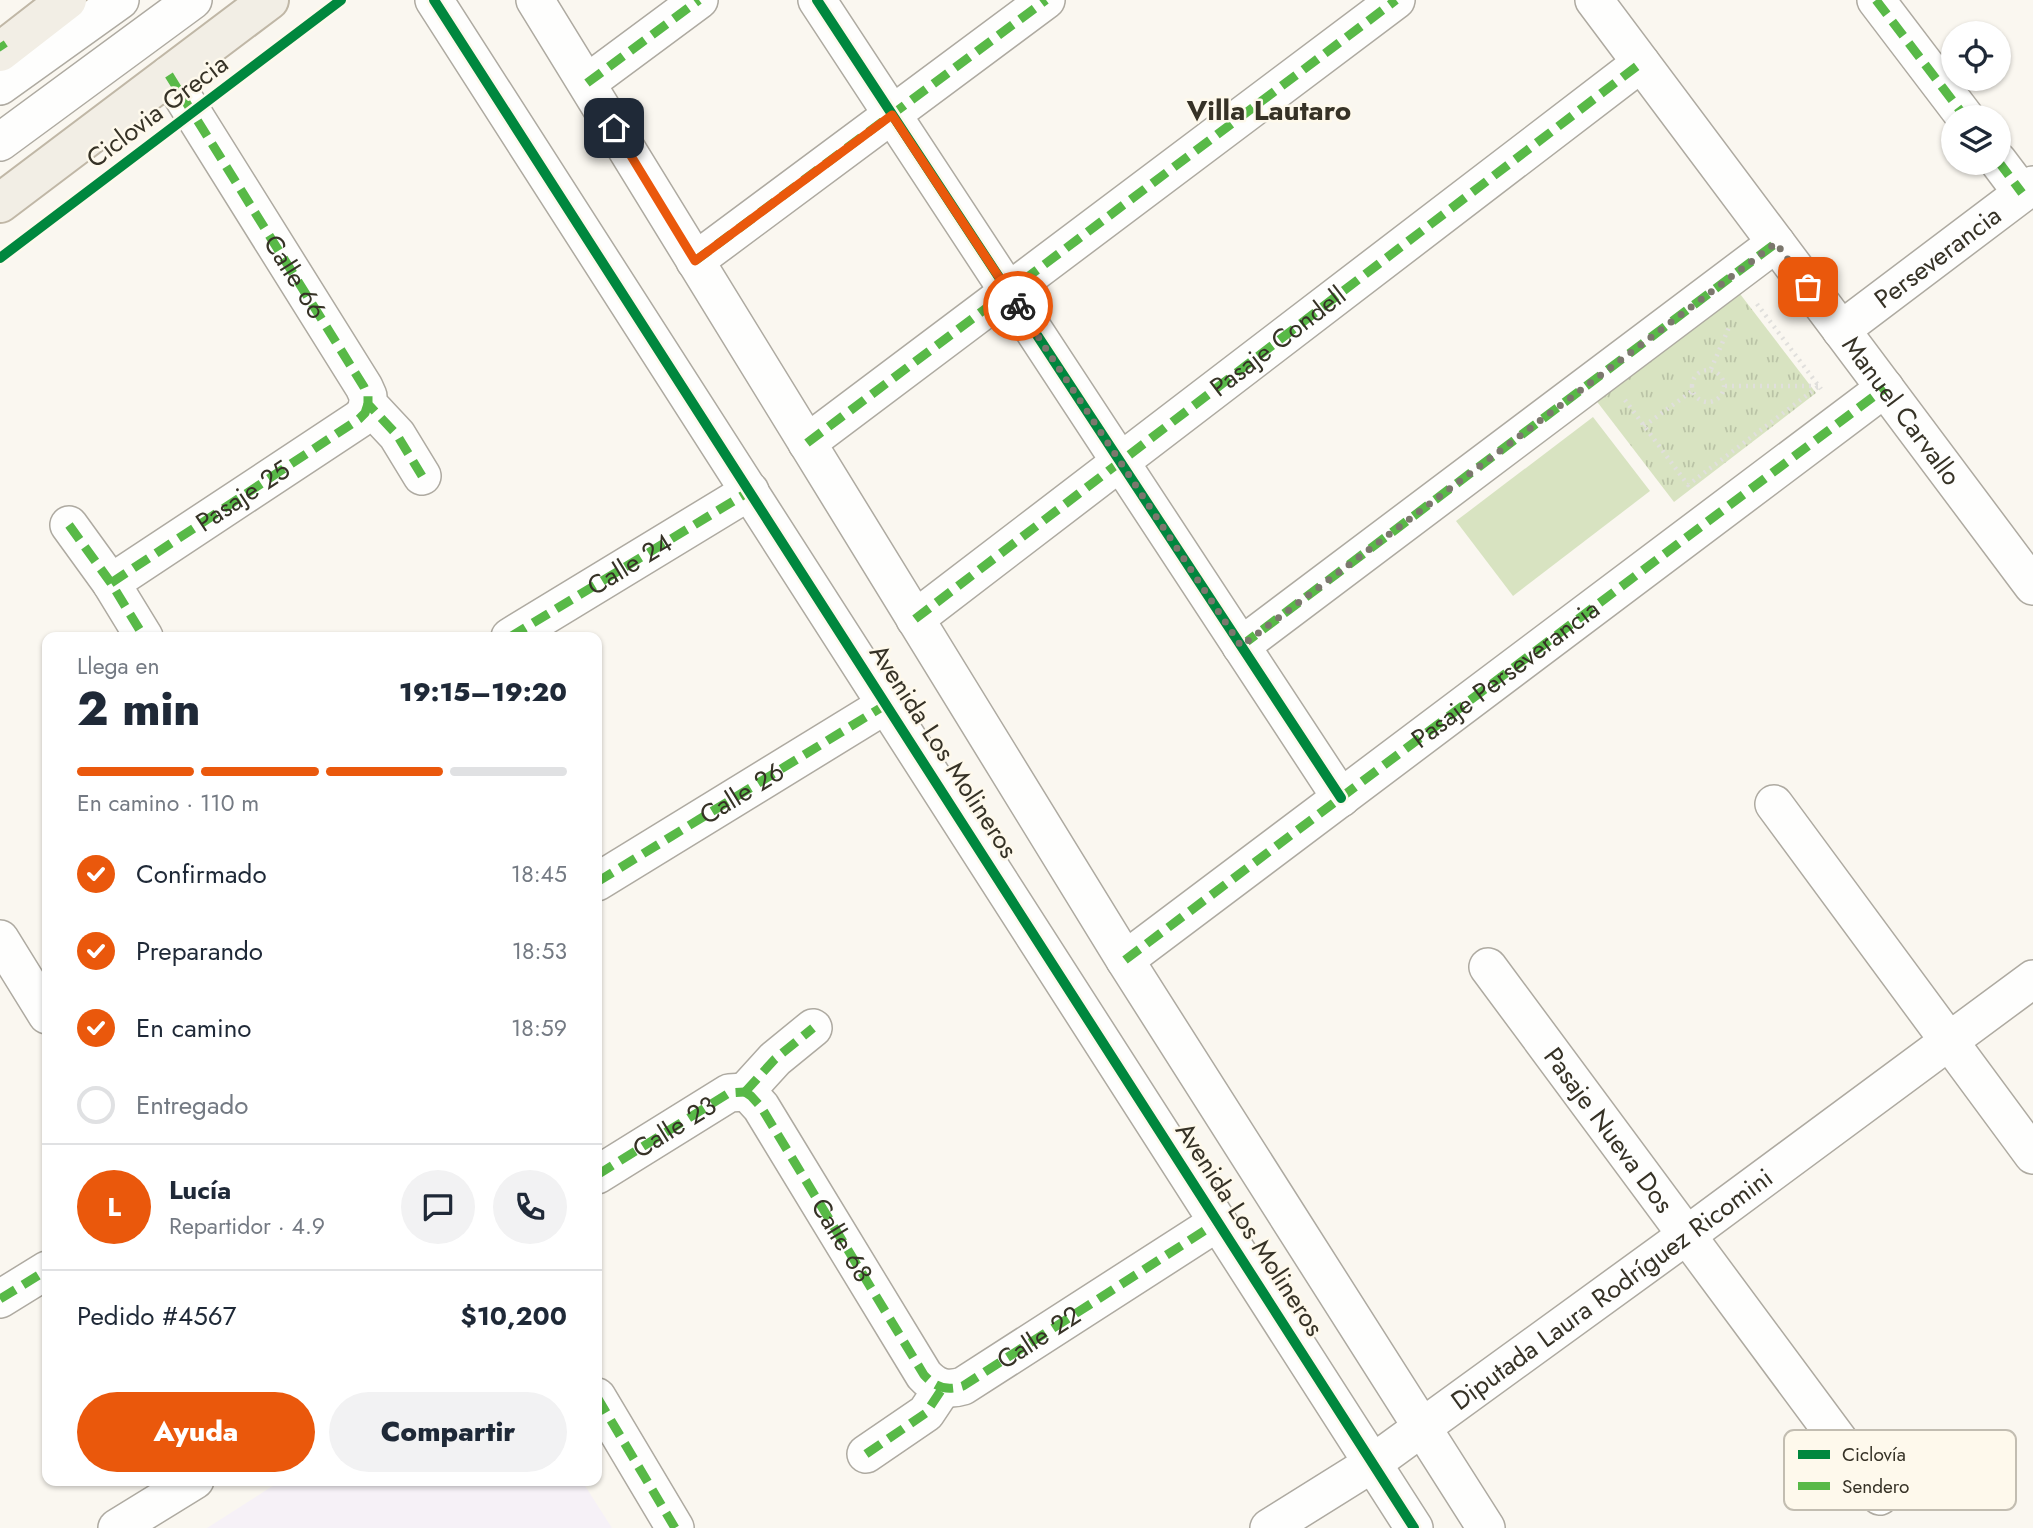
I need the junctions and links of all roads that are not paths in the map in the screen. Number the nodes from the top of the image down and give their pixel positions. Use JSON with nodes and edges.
{"nodes":[{"id":1,"x":68,"y":0,"type":"edge"},
{"id":2,"x":120,"y":0,"type":"edge"},
{"id":3,"x":193,"y":0,"type":"edge"},
{"id":4,"x":269,"y":0,"type":"edge"},
{"id":5,"x":434,"y":0,"type":"edge"},
{"id":6,"x":535,"y":0,"type":"edge"},
{"id":7,"x":699,"y":0,"type":"edge"},
{"id":8,"x":817,"y":0,"type":"edge"},
{"id":9,"x":1046,"y":0,"type":"edge"},
{"id":10,"x":1396,"y":0,"type":"edge"},
{"id":11,"x":1594,"y":0,"type":"edge"},
{"id":12,"x":1876,"y":0,"type":"edge"},
{"id":13,"x":2,"y":48,"type":"edge"},
{"id":14,"x":1641,"y":63,"type":"junction"},
{"id":15,"x":169,"y":75,"type":"junction"},
{"id":16,"x":587,"y":83,"type":"junction"},
{"id":17,"x":0,"y":86,"type":"edge"},
{"id":18,"x":1956,"y":105,"type":"edge"},
{"id":19,"x":892,"y":115,"type":"junction"},
{"id":20,"x":0,"y":142,"type":"edge"},
{"id":21,"x":2011,"y":173,"type":"edge"},
{"id":22,"x":2028,"y":189,"type":"edge"},
{"id":23,"x":0,"y":203,"type":"edge"},
{"id":24,"x":1776,"y":243,"type":"junction"},
{"id":25,"x":695,"y":261,"type":"junction"},
{"id":26,"x":1009,"y":292,"type":"junction"},
{"id":27,"x":1841,"y":330,"type":"junction"},
{"id":28,"x":1885,"y":388,"type":"junction"},
{"id":29,"x":368,"y":404,"type":"junction"},
{"id":30,"x":807,"y":443,"type":"junction"},
{"id":31,"x":1120,"y":462,"type":"junction"},
{"id":32,"x":422,"y":476,"type":"dead end"},
{"id":33,"x":750,"y":491,"type":"junction"},
{"id":34,"x":69,"y":525,"type":"dead end"},
{"id":35,"x":111,"y":583,"type":"junction"},
{"id":36,"x":2033,"y":586,"type":"edge"},
{"id":37,"x":915,"y":619,"type":"junction"},
{"id":38,"x":141,"y":632,"type":"edge"},
{"id":39,"x":518,"y":632,"type":"edge"},
{"id":40,"x":1241,"y":646,"type":"junction"},
{"id":41,"x":887,"y":704,"type":"junction"},
{"id":42,"x":1341,"y":798,"type":"junction"},
{"id":43,"x":1774,"y":804,"type":"dead end"},
{"id":44,"x":602,"y":879,"type":"edge"},
{"id":45,"x":0,"y":939,"type":"edge"},
{"id":46,"x":1125,"y":960,"type":"junction"},
{"id":47,"x":1488,"y":967,"type":"dead end"},
{"id":48,"x":2033,"y":979,"type":"edge"},
{"id":49,"x":42,"y":1007,"type":"edge"},
{"id":50,"x":813,"y":1028,"type":"dead end"},
{"id":51,"x":1949,"y":1042,"type":"junction"},
{"id":52,"x":745,"y":1092,"type":"junction"},
{"id":53,"x":2033,"y":1155,"type":"edge"},
{"id":54,"x":602,"y":1172,"type":"edge"},
{"id":55,"x":1218,"y":1222,"type":"junction"},
{"id":56,"x":1687,"y":1235,"type":"junction"},
{"id":57,"x":42,"y":1272,"type":"edge"},
{"id":58,"x":0,"y":1299,"type":"edge"},
{"id":59,"x":942,"y":1388,"type":"junction"},
{"id":60,"x":602,"y":1405,"type":"edge"},
{"id":61,"x":1422,"y":1428,"type":"junction"},
{"id":62,"x":1831,"y":1430,"type":"edge"},
{"id":63,"x":866,"y":1454,"type":"dead end"},
{"id":64,"x":1373,"y":1463,"type":"junction"},
{"id":65,"x":185,"y":1486,"type":"edge"},
{"id":66,"x":117,"y":1528,"type":"edge"},
{"id":67,"x":675,"y":1528,"type":"edge"},
{"id":68,"x":1269,"y":1528,"type":"edge"},
{"id":69,"x":1414,"y":1528,"type":"edge"},
{"id":70,"x":1486,"y":1528,"type":"edge"}],
"edges":[{"from":1,"to":13,"type":"main road"},
{"from":2,"to":17,"type":"street"},
{"from":3,"to":20,"type":"street"},
{"from":4,"to":15,"type":"main road"},
{"from":5,"to":33,"type":"street","name":"Avenida Los Molineros"},
{"from":6,"to":16,"type":"street","name":"Avenida Los Molineros"},
{"from":7,"to":16,"type":"street"},
{"from":8,"to":19,"type":"street"},
{"from":9,"to":19,"type":"street"},
{"from":10,"to":26,"type":"street"},
{"from":11,"to":14,"type":"street","name":"Manuel Carvallo"},
{"from":12,"to":18,"type":"street"},
{"from":14,"to":24,"type":"street","name":"Manuel Carvallo"},
{"from":14,"to":31,"type":"street","name":"Pasaje Condell"},
{"from":15,"to":23,"type":"main road"},
{"from":15,"to":29,"type":"street","name":"Calle 66"},
{"from":16,"to":25,"type":"street","name":"Avenida Los Molineros"},
{"from":19,"to":25,"type":"street"},
{"from":19,"to":26,"type":"street"},
{"from":21,"to":22,"type":"street"},
{"from":22,"to":27,"type":"street","name":"Perseverancia"},
{"from":24,"to":27,"type":"street","name":"Manuel Carvallo"},
{"from":24,"to":40,"type":"street"},
{"from":25,"to":30,"type":"street","name":"Avenida Los Molineros"},
{"from":26,"to":30,"type":"street"},
{"from":26,"to":31,"type":"street"},
{"from":27,"to":28,"type":"street","name":"Manuel Carvallo"},
{"from":28,"to":36,"type":"street","name":"Manuel Carvallo"},
{"from":28,"to":42,"type":"street","name":"Pasaje Perseverancia"},
{"from":29,"to":32,"type":"street","name":"Calle 66"},
{"from":29,"to":35,"type":"street","name":"Pasaje 25"},
{"from":30,"to":37,"type":"street","name":"Avenida Los Molineros"},
{"from":31,"to":37,"type":"street","name":"Pasaje Condell"},
{"from":31,"to":40,"type":"street"},
{"from":33,"to":39,"type":"street","name":"Calle 24"},
{"from":33,"to":41,"type":"street","name":"Avenida Los Molineros"},
{"from":34,"to":35,"type":"street"},
{"from":35,"to":38,"type":"street"},
{"from":37,"to":46,"type":"street","name":"Avenida Los Molineros"},
{"from":40,"to":42,"type":"street"},
{"from":41,"to":44,"type":"street","name":"Calle 26"},
{"from":41,"to":55,"type":"street","name":"Avenida Los Molineros"},
{"from":42,"to":46,"type":"street","name":"Pasaje Perseverancia"},
{"from":43,"to":51,"type":"street"},
{"from":45,"to":49,"type":"street"},
{"from":46,"to":61,"type":"street","name":"Avenida Los Molineros"},
{"from":47,"to":56,"type":"street","name":"Pasaje Nueva Dos"},
{"from":48,"to":51,"type":"street","name":"Diputada Laura Rodríguez Ricomini"},
{"from":50,"to":52,"type":"street","name":"Calle 23"},
{"from":51,"to":53,"type":"street"},
{"from":51,"to":56,"type":"street","name":"Diputada Laura Rodríguez Ricomini"},
{"from":52,"to":54,"type":"street","name":"Calle 23"},
{"from":52,"to":59,"type":"street","name":"Calle 68"},
{"from":55,"to":59,"type":"street","name":"Calle 22"},
{"from":55,"to":64,"type":"street","name":"Avenida Los Molineros"},
{"from":56,"to":61,"type":"street","name":"Diputada Laura Rodríguez Ricomini"},
{"from":56,"to":62,"type":"street","name":"Pasaje Nueva Dos"},
{"from":57,"to":58,"type":"street"},
{"from":59,"to":63,"type":"street"},
{"from":60,"to":67,"type":"street"},
{"from":61,"to":64,"type":"street","name":"Diputada Laura Rodríguez Ricomini"},
{"from":61,"to":70,"type":"street","name":"Avenida Los Molineros"},
{"from":64,"to":68,"type":"street","name":"Diputada Laura Rodríguez Ricomini"},
{"from":64,"to":69,"type":"street","name":"Avenida Los Molineros"},
{"from":65,"to":66,"type":"street"}]}
